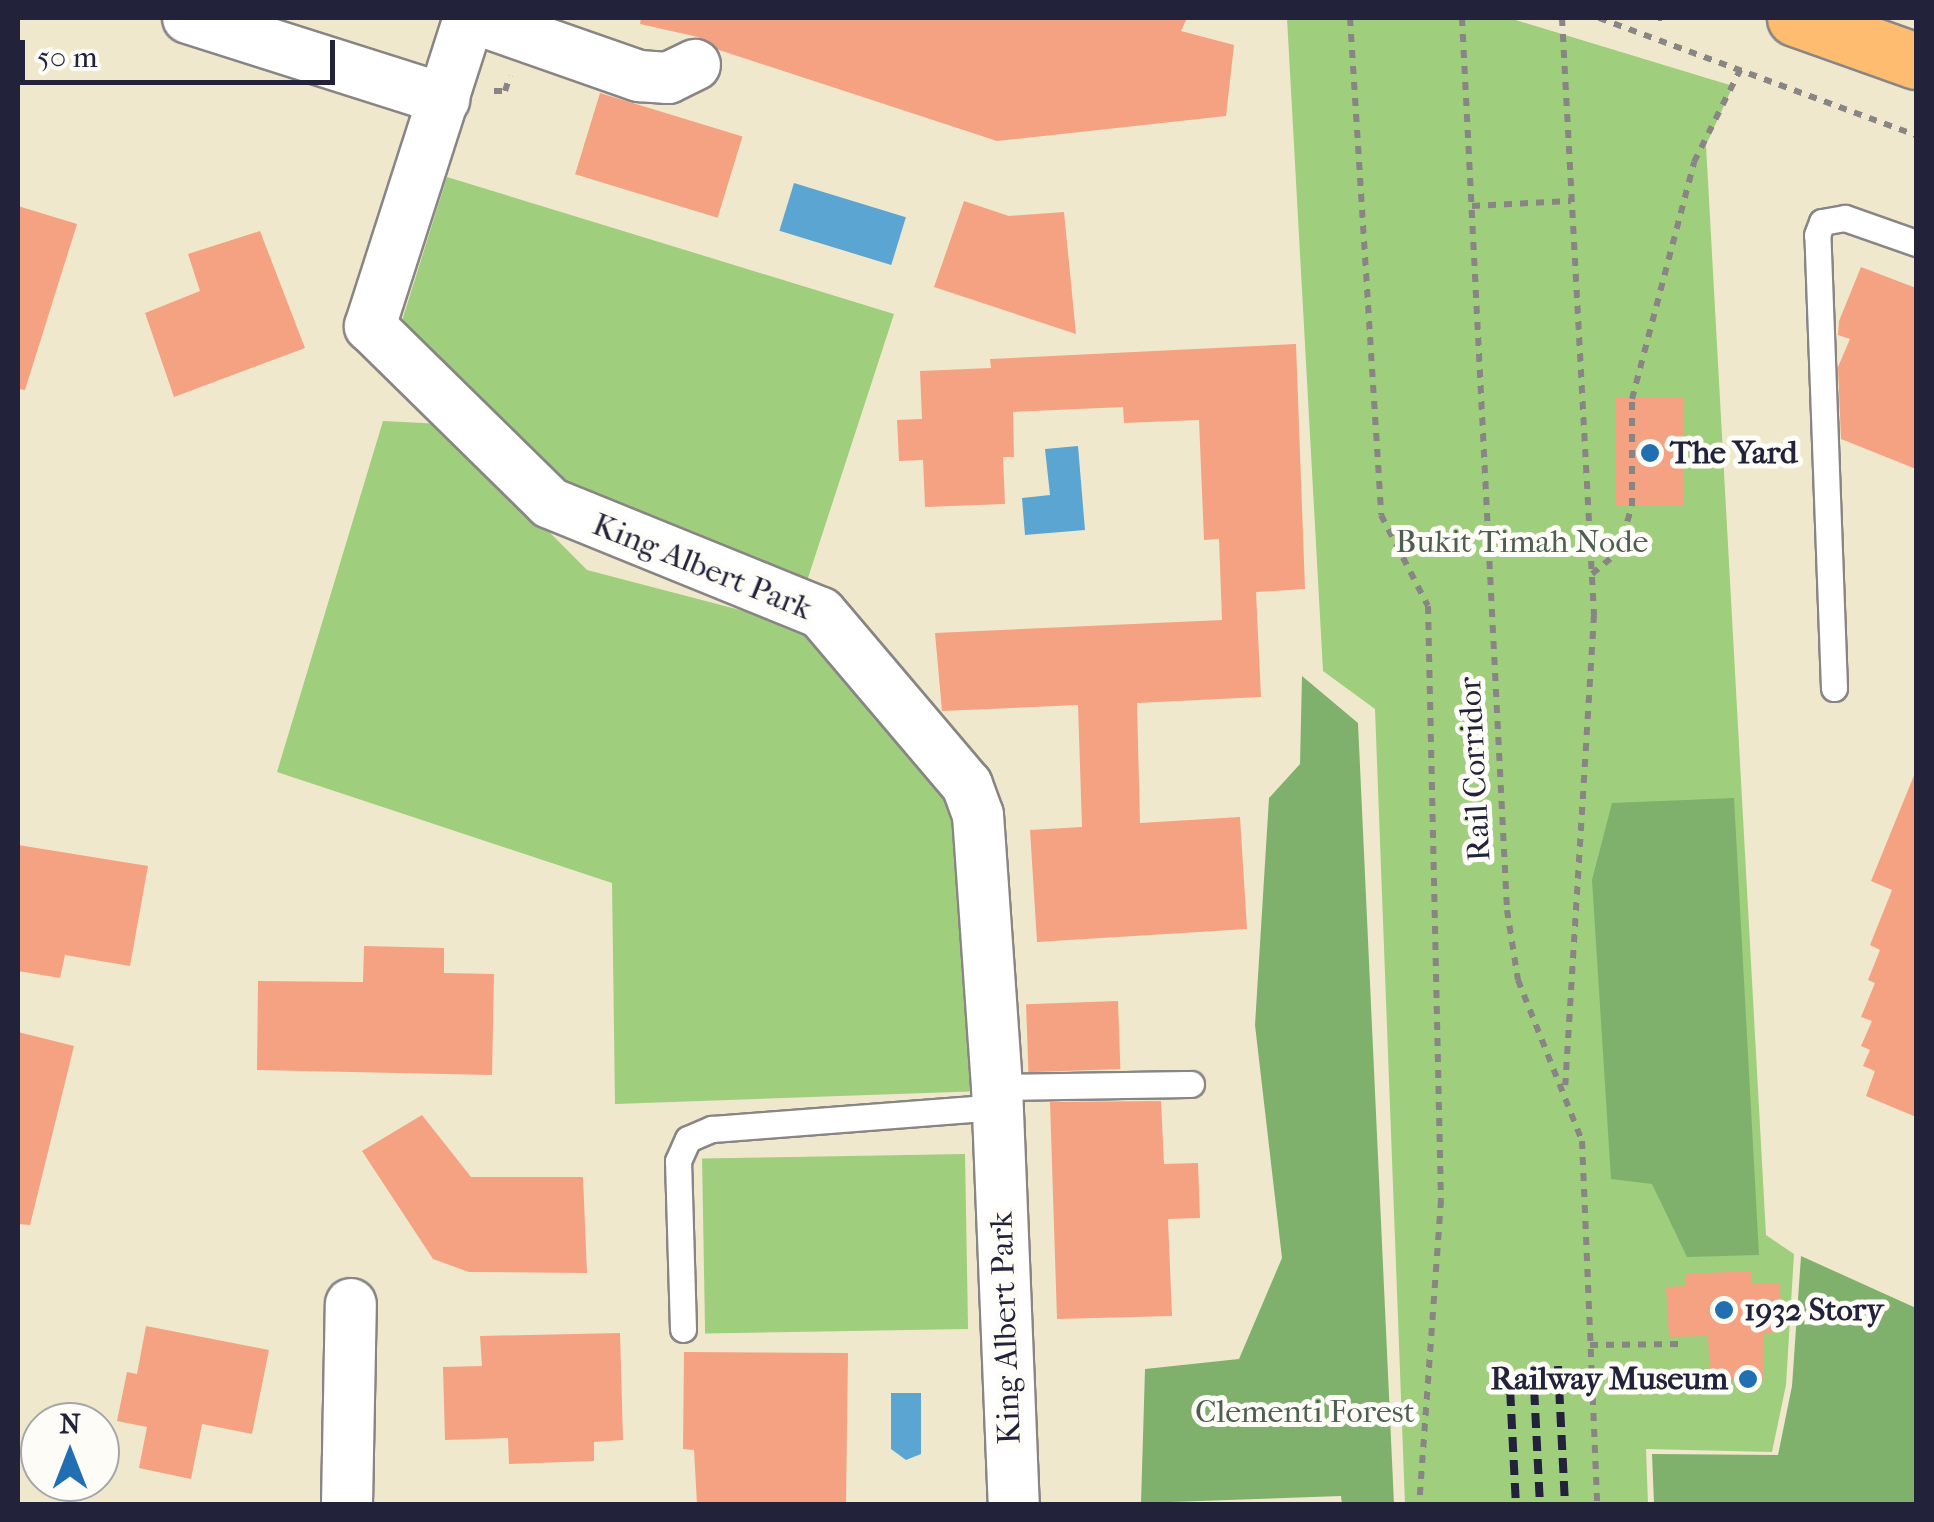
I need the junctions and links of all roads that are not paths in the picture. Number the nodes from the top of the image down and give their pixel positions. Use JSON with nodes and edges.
{"nodes":[{"id":1,"x":188,"y":18,"type":"edge"},
{"id":2,"x":471,"y":18,"type":"edge"},
{"id":3,"x":1795,"y":18,"type":"edge"},
{"id":4,"x":1916,"y":61,"type":"edge"},
{"id":5,"x":695,"y":65,"type":"dead end"},
{"id":6,"x":444,"y":100,"type":"junction"},
{"id":7,"x":1916,"y":243,"type":"edge"},
{"id":8,"x":1834,"y":688,"type":"dead end"},
{"id":9,"x":1191,"y":1084,"type":"dead end"},
{"id":10,"x":997,"y":1097,"type":"junction"},
{"id":11,"x":351,"y":1304,"type":"dead end"},
{"id":12,"x":683,"y":1329,"type":"dead end"},
{"id":13,"x":347,"y":1504,"type":"edge"},
{"id":14,"x":1014,"y":1504,"type":"edge"}],
"edges":[{"from":1,"to":6,"type":"street"},
{"from":2,"to":5,"type":"street"},
{"from":2,"to":6,"type":"street","name":"King Albert Park"},
{"from":3,"to":4,"type":"highway"},
{"from":6,"to":10,"type":"street","name":"King Albert Park"},
{"from":7,"to":8,"type":"lane"},
{"from":9,"to":10,"type":"lane"},
{"from":10,"to":12,"type":"lane"},
{"from":10,"to":14,"type":"street","name":"King Albert Park"},
{"from":11,"to":13,"type":"street"}]}
